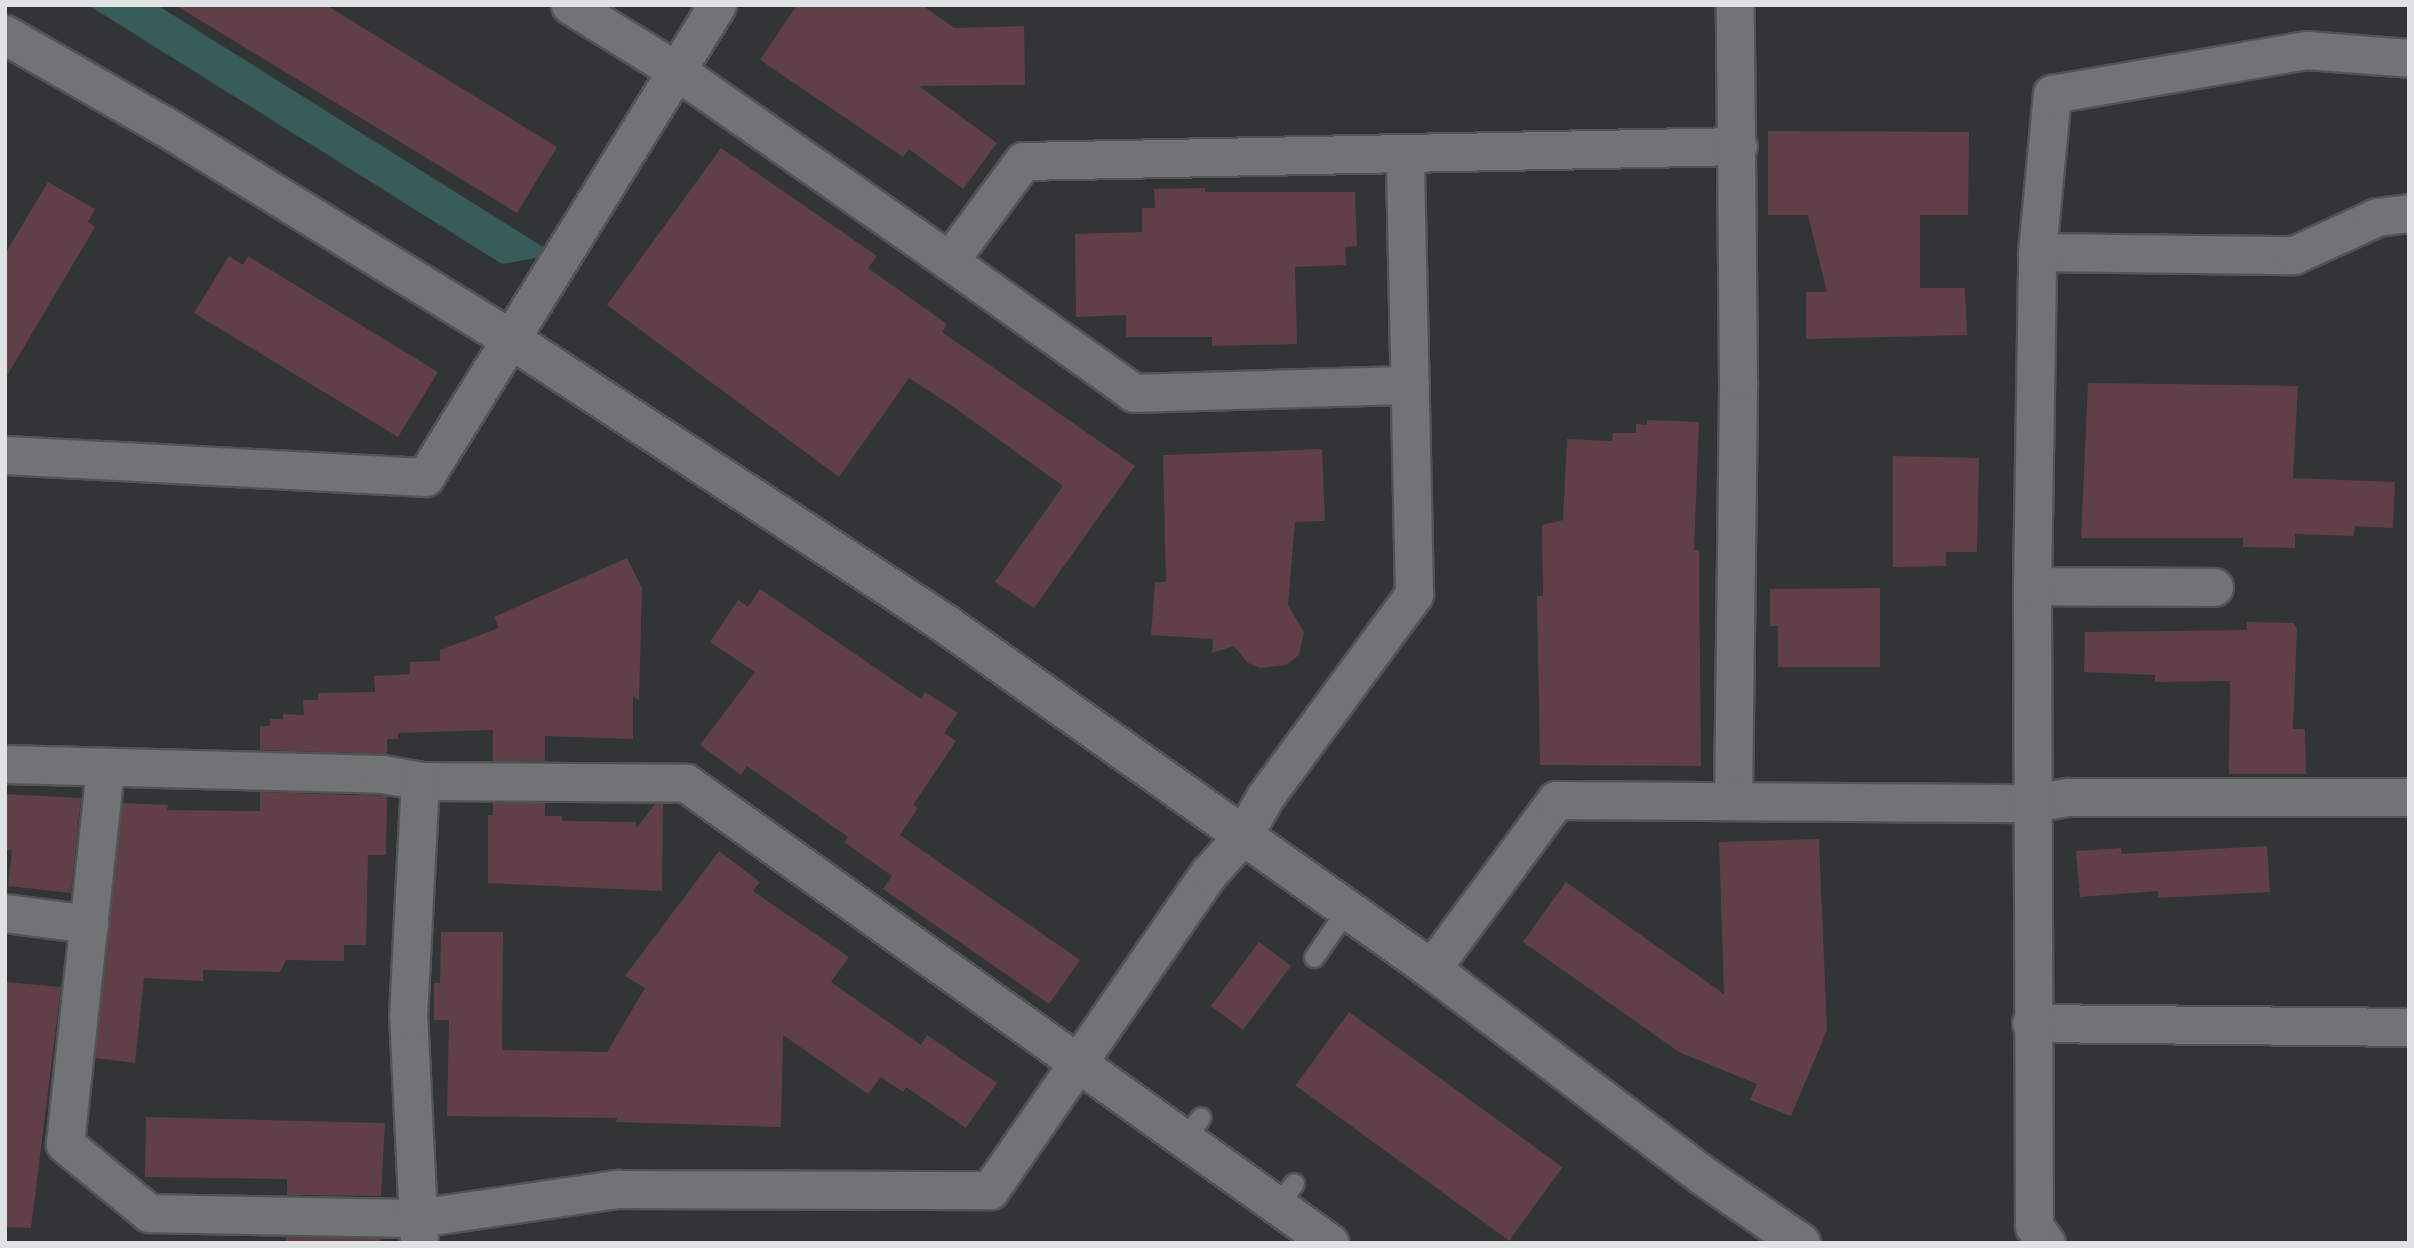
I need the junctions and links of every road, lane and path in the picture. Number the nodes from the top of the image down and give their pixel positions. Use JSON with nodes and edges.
{"nodes":[{"id":1,"x":570,"y":5,"type":"edge"},
{"id":2,"x":717,"y":5,"type":"edge"},
{"id":3,"x":1735,"y":5,"type":"edge"},
{"id":4,"x":5,"y":35,"type":"edge"},
{"id":5,"x":2409,"y":58,"type":"edge"},
{"id":6,"x":677,"y":71,"type":"junction"},
{"id":7,"x":1738,"y":146,"type":"junction"},
{"id":8,"x":1405,"y":156,"type":"junction"},
{"id":9,"x":2409,"y":213,"type":"edge"},
{"id":10,"x":2036,"y":252,"type":"junction"},
{"id":11,"x":949,"y":261,"type":"junction"},
{"id":12,"x":512,"y":340,"type":"junction"},
{"id":13,"x":1409,"y":385,"type":"junction"},
{"id":14,"x":5,"y":455,"type":"edge"},
{"id":15,"x":2032,"y":586,"type":"junction"},
{"id":16,"x":2214,"y":587,"type":"dead end"},
{"id":17,"x":5,"y":764,"type":"edge"},
{"id":18,"x":105,"y":769,"type":"junction"},
{"id":19,"x":420,"y":780,"type":"junction"},
{"id":20,"x":2409,"y":797,"type":"edge"},
{"id":21,"x":1734,"y":800,"type":"junction"},
{"id":22,"x":2033,"y":803,"type":"junction"},
{"id":23,"x":1244,"y":834,"type":"junction"},
{"id":24,"x":1347,"y":909,"type":"junction"},
{"id":25,"x":5,"y":913,"type":"edge"},
{"id":26,"x":89,"y":924,"type":"junction"},
{"id":27,"x":1314,"y":957,"type":"dead end"},
{"id":28,"x":1431,"y":969,"type":"junction"},
{"id":29,"x":2031,"y":1023,"type":"junction"},
{"id":30,"x":2409,"y":1027,"type":"edge"},
{"id":31,"x":1079,"y":1062,"type":"junction"},
{"id":32,"x":419,"y":1230,"type":"edge"},
{"id":33,"x":1330,"y":1243,"type":"edge"},
{"id":34,"x":1801,"y":1243,"type":"edge"},
{"id":35,"x":2046,"y":1243,"type":"edge"}],
"edges":[{"from":1,"to":6,"type":"street"},
{"from":2,"to":6,"type":"street"},
{"from":3,"to":7,"type":"street"},
{"from":4,"to":12,"type":"street"},
{"from":5,"to":10,"type":"street"},
{"from":6,"to":11,"type":"street"},
{"from":6,"to":12,"type":"street"},
{"from":7,"to":8,"type":"street"},
{"from":7,"to":21,"type":"street"},
{"from":8,"to":11,"type":"street"},
{"from":8,"to":13,"type":"street"},
{"from":9,"to":10,"type":"street"},
{"from":10,"to":15,"type":"street"},
{"from":11,"to":13,"type":"street"},
{"from":12,"to":14,"type":"street"},
{"from":12,"to":23,"type":"street"},
{"from":13,"to":23,"type":"street"},
{"from":15,"to":16,"type":"street"},
{"from":15,"to":22,"type":"street"},
{"from":17,"to":18,"type":"street"},
{"from":18,"to":19,"type":"street"},
{"from":18,"to":26,"type":"street"},
{"from":19,"to":31,"type":"street"},
{"from":19,"to":32,"type":"street"},
{"from":20,"to":22,"type":"street"},
{"from":21,"to":22,"type":"street"},
{"from":21,"to":28,"type":"street"},
{"from":22,"to":29,"type":"street"},
{"from":23,"to":24,"type":"street"},
{"from":23,"to":31,"type":"street"},
{"from":24,"to":27,"type":"lane"},
{"from":24,"to":28,"type":"street"},
{"from":25,"to":26,"type":"street"},
{"from":26,"to":32,"type":"street"},
{"from":28,"to":34,"type":"street"},
{"from":29,"to":30,"type":"street"},
{"from":29,"to":35,"type":"street"},
{"from":31,"to":32,"type":"street"},
{"from":31,"to":33,"type":"street"}]}
